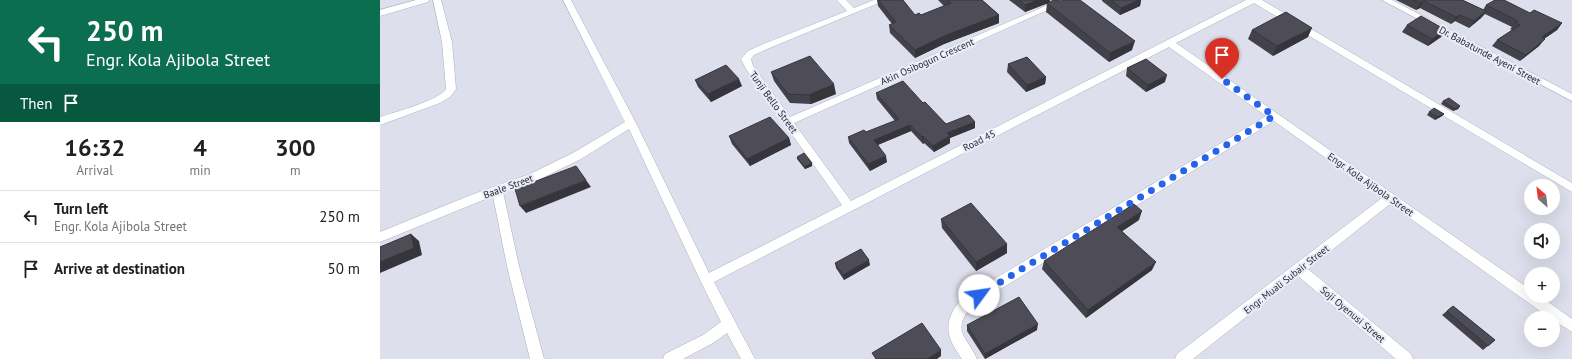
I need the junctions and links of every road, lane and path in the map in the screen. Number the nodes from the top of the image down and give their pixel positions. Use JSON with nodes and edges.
{"nodes":[{"id":1,"x":424,"y":0,"type":"edge"},
{"id":2,"x":437,"y":0,"type":"edge"},
{"id":3,"x":567,"y":0,"type":"edge"},
{"id":4,"x":841,"y":0,"type":"edge"},
{"id":5,"x":882,"y":0,"type":"edge"},
{"id":6,"x":1066,"y":0,"type":"edge"},
{"id":7,"x":1253,"y":0,"type":"edge"},
{"id":8,"x":1256,"y":0,"type":"edge"},
{"id":9,"x":1386,"y":0,"type":"edge"},
{"id":10,"x":852,"y":11,"type":"junction"},
{"id":11,"x":380,"y":13,"type":"edge"},
{"id":12,"x":1170,"y":43,"type":"junction"},
{"id":13,"x":1572,"y":86,"type":"edge"},
{"id":14,"x":1568,"y":96,"type":"edge"},
{"id":15,"x":1274,"y":116,"type":"junction"},
{"id":16,"x":789,"y":121,"type":"junction"},
{"id":17,"x":380,"y":122,"type":"edge"},
{"id":18,"x":631,"y":123,"type":"junction"},
{"id":19,"x":1572,"y":188,"type":"edge"},
{"id":20,"x":497,"y":190,"type":"junction"},
{"id":21,"x":1390,"y":198,"type":"junction"},
{"id":22,"x":849,"y":206,"type":"junction"},
{"id":23,"x":380,"y":237,"type":"edge"},
{"id":24,"x":1299,"y":269,"type":"junction"},
{"id":25,"x":706,"y":280,"type":"junction"},
{"id":26,"x":729,"y":324,"type":"junction"},
{"id":27,"x":1572,"y":326,"type":"edge"},
{"id":28,"x":537,"y":359,"type":"edge"},
{"id":29,"x":670,"y":359,"type":"edge"},
{"id":30,"x":748,"y":359,"type":"edge"},
{"id":31,"x":970,"y":359,"type":"edge"},
{"id":32,"x":1182,"y":359,"type":"edge"},
{"id":33,"x":1406,"y":359,"type":"edge"}],
"edges":[{"from":1,"to":11,"type":"street"},
{"from":2,"to":17,"type":"street"},
{"from":3,"to":18,"type":"street"},
{"from":4,"to":10,"type":"street"},
{"from":5,"to":10,"type":"street","name":"Tunji Bello Street"},
{"from":6,"to":16,"type":"street","name":"Akin Osibogun Crescent"},
{"from":7,"to":12,"type":"street","name":"Road 45"},
{"from":8,"to":19,"type":"street"},
{"from":9,"to":14,"type":"street","name":"Dr. Babatunde Ayeni Street"},
{"from":10,"to":16,"type":"street","name":"Tunji Bello Street"},
{"from":12,"to":15,"type":"street","name":"Engr. Kola Ajibola Street"},
{"from":12,"to":22,"type":"street","name":"Road 45"},
{"from":13,"to":14,"type":"street"},
{"from":15,"to":21,"type":"street","name":"Engr. Kola Ajibola Street"},
{"from":15,"to":31,"type":"street"},
{"from":16,"to":22,"type":"street","name":"Tunji Bello Street"},
{"from":18,"to":20,"type":"street","name":"Baale Street"},
{"from":18,"to":25,"type":"street"},
{"from":20,"to":23,"type":"street","name":"Baale Street"},
{"from":20,"to":28,"type":"street"},
{"from":21,"to":24,"type":"street","name":"Engr. Muali Subair Street"},
{"from":21,"to":27,"type":"street","name":"Engr. Kola Ajibola Street"},
{"from":22,"to":25,"type":"street","name":"Road 45"},
{"from":24,"to":32,"type":"street","name":"Engr. Muali Subair Street"},
{"from":24,"to":33,"type":"street","name":"Soji Oyenusi Street"},
{"from":25,"to":26,"type":"street"},
{"from":26,"to":29,"type":"street"},
{"from":26,"to":30,"type":"street"}]}
